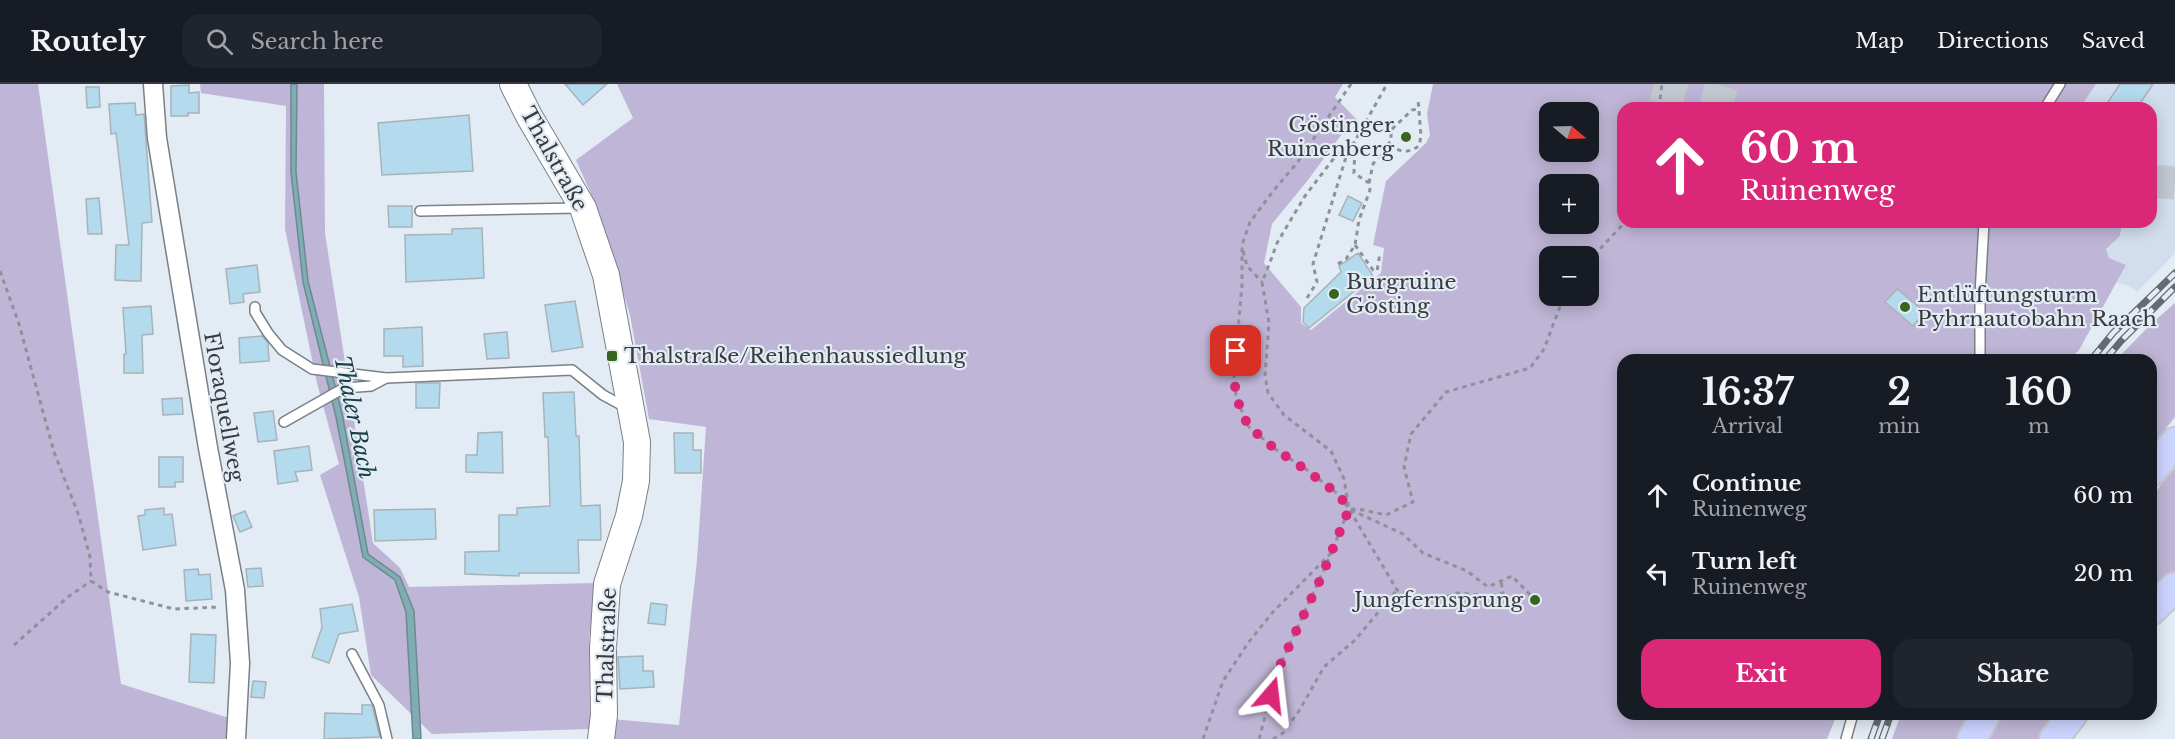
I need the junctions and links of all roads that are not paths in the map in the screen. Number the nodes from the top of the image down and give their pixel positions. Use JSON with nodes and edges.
{"nodes":[{"id":1,"x":153,"y":84,"type":"edge"},
{"id":2,"x":513,"y":84,"type":"edge"},
{"id":3,"x":2060,"y":84,"type":"edge"},
{"id":4,"x":2049,"y":102,"type":"edge"},
{"id":5,"x":583,"y":208,"type":"junction"},
{"id":6,"x":420,"y":211,"type":"dead end"},
{"id":7,"x":1984,"y":228,"type":"edge"},
{"id":8,"x":255,"y":307,"type":"dead end"},
{"id":9,"x":1980,"y":354,"type":"edge"},
{"id":10,"x":356,"y":374,"type":"junction"},
{"id":11,"x":386,"y":378,"type":"junction"},
{"id":12,"x":357,"y":387,"type":"junction"},
{"id":13,"x":632,"y":411,"type":"junction"},
{"id":14,"x":284,"y":422,"type":"dead end"},
{"id":15,"x":2175,"y":442,"type":"edge"},
{"id":16,"x":2157,"y":464,"type":"edge"},
{"id":17,"x":2175,"y":587,"type":"edge"},
{"id":18,"x":2157,"y":605,"type":"edge"},
{"id":19,"x":351,"y":654,"type":"dead end"},
{"id":20,"x":1851,"y":720,"type":"edge"},
{"id":21,"x":1983,"y":720,"type":"edge"},
{"id":22,"x":2068,"y":720,"type":"edge"},
{"id":23,"x":236,"y":739,"type":"edge"},
{"id":24,"x":387,"y":739,"type":"edge"},
{"id":25,"x":601,"y":739,"type":"edge"},
{"id":26,"x":1846,"y":739,"type":"edge"},
{"id":27,"x":1972,"y":739,"type":"edge"},
{"id":28,"x":2054,"y":739,"type":"edge"}],
"edges":[{"from":1,"to":23,"type":"street","name":"Floraquellweg"},
{"from":2,"to":5,"type":"main road","name":"Thalstraße"},
{"from":3,"to":4,"type":"lane"},
{"from":5,"to":6,"type":"lane"},
{"from":5,"to":13,"type":"main road","name":"Thalstraße"},
{"from":7,"to":9,"type":"lane"},
{"from":8,"to":10,"type":"lane"},
{"from":10,"to":11,"type":"lane"},
{"from":10,"to":12,"type":"lane"},
{"from":11,"to":12,"type":"lane"},
{"from":11,"to":13,"type":"lane"},
{"from":12,"to":14,"type":"lane"},
{"from":13,"to":25,"type":"main road","name":"Thalstraße"},
{"from":15,"to":16,"type":"main road"},
{"from":17,"to":18,"type":"main road"},
{"from":19,"to":24,"type":"lane"},
{"from":20,"to":26,"type":"lane"},
{"from":21,"to":27,"type":"main road"},
{"from":22,"to":28,"type":"main road"}]}
